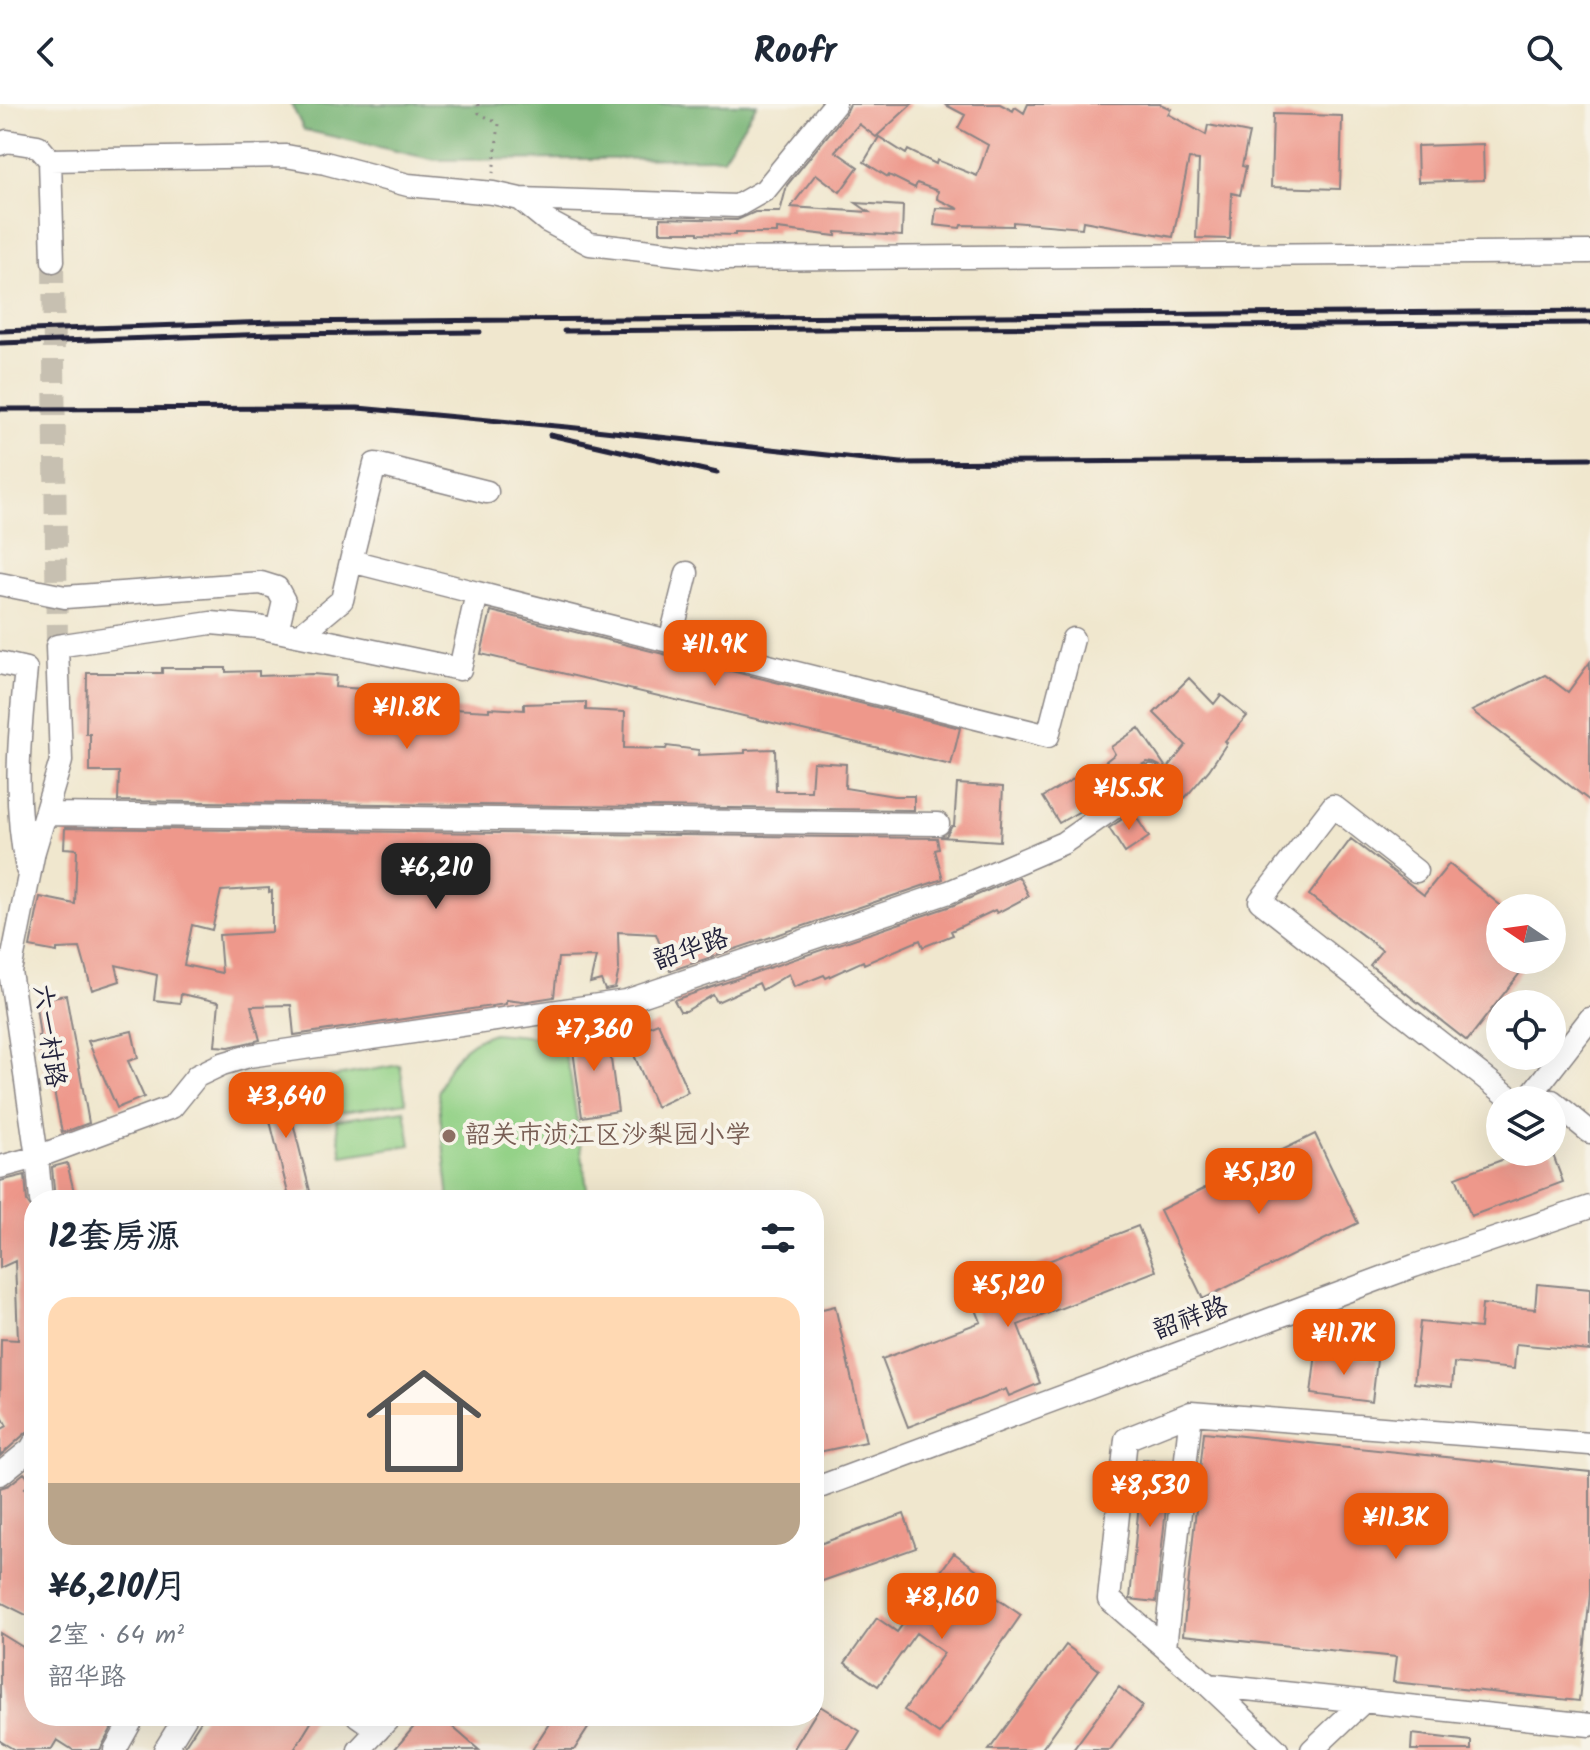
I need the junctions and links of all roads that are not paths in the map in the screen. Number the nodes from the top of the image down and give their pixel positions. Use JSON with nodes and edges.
{"nodes":[{"id":1,"x":835,"y":104,"type":"edge"},
{"id":2,"x":0,"y":144,"type":"edge"},
{"id":3,"x":50,"y":160,"type":"junction"},
{"id":4,"x":520,"y":199,"type":"junction"},
{"id":5,"x":1590,"y":252,"type":"edge"},
{"id":6,"x":53,"y":261,"type":"tunnel mouth"},
{"id":7,"x":487,"y":492,"type":"dead end"},
{"id":8,"x":351,"y":561,"type":"junction"},
{"id":9,"x":687,"y":573,"type":"dead end"},
{"id":10,"x":0,"y":584,"type":"edge"},
{"id":11,"x":477,"y":593,"type":"junction"},
{"id":12,"x":277,"y":631,"type":"junction"},
{"id":13,"x":300,"y":635,"type":"junction"},
{"id":14,"x":1073,"y":639,"type":"dead end"},
{"id":15,"x":670,"y":641,"type":"junction"},
{"id":16,"x":0,"y":663,"type":"edge"},
{"id":17,"x":10,"y":724,"type":"edge"},
{"id":18,"x":1150,"y":776,"type":"dead end"},
{"id":19,"x":9,"y":798,"type":"edge"},
{"id":20,"x":45,"y":814,"type":"junction"},
{"id":21,"x":938,"y":824,"type":"dead end"},
{"id":22,"x":1416,"y":871,"type":"dead end"},
{"id":23,"x":28,"y":878,"type":"junction"},
{"id":24,"x":5,"y":968,"type":"edge"},
{"id":25,"x":1590,"y":1019,"type":"edge"},
{"id":26,"x":1495,"y":1086,"type":"edge"},
{"id":27,"x":1548,"y":1086,"type":"edge"},
{"id":28,"x":1566,"y":1115,"type":"edge"},
{"id":29,"x":1590,"y":1132,"type":"edge"},
{"id":30,"x":37,"y":1157,"type":"junction"},
{"id":31,"x":0,"y":1167,"type":"edge"},
{"id":32,"x":40,"y":1190,"type":"edge"},
{"id":33,"x":1590,"y":1207,"type":"edge"},
{"id":34,"x":1191,"y":1413,"type":"junction"},
{"id":35,"x":1590,"y":1444,"type":"edge"},
{"id":36,"x":24,"y":1455,"type":"edge"},
{"id":37,"x":0,"y":1474,"type":"edge"},
{"id":38,"x":824,"y":1485,"type":"edge"},
{"id":39,"x":1165,"y":1647,"type":"junction"},
{"id":40,"x":1208,"y":1685,"type":"junction"},
{"id":41,"x":1364,"y":1701,"type":"junction"},
{"id":42,"x":1590,"y":1725,"type":"edge"},
{"id":43,"x":128,"y":1726,"type":"edge"},
{"id":44,"x":180,"y":1726,"type":"edge"},
{"id":45,"x":382,"y":1726,"type":"edge"},
{"id":46,"x":115,"y":1750,"type":"edge"},
{"id":47,"x":165,"y":1750,"type":"edge"},
{"id":48,"x":359,"y":1750,"type":"edge"},
{"id":49,"x":1277,"y":1750,"type":"edge"},
{"id":50,"x":1312,"y":1750,"type":"edge"}],
"edges":[{"from":1,"to":4,"type":"street"},
{"from":2,"to":3,"type":"street"},
{"from":3,"to":4,"type":"street"},
{"from":3,"to":6,"type":"street"},
{"from":4,"to":5,"type":"street"},
{"from":7,"to":8,"type":"street"},
{"from":8,"to":11,"type":"street"},
{"from":8,"to":13,"type":"street"},
{"from":9,"to":15,"type":"street"},
{"from":10,"to":12,"type":"street"},
{"from":11,"to":13,"type":"street"},
{"from":11,"to":15,"type":"street"},
{"from":12,"to":13,"type":"street"},
{"from":12,"to":20,"type":"street","name":"六一村路"},
{"from":14,"to":15,"type":"street"},
{"from":16,"to":17,"type":"street"},
{"from":17,"to":19,"type":"street"},
{"from":18,"to":30,"type":"street","name":"韶华路"},
{"from":19,"to":23,"type":"street"},
{"from":20,"to":21,"type":"street"},
{"from":20,"to":23,"type":"street","name":"六一村路"},
{"from":22,"to":26,"type":"street"},
{"from":23,"to":24,"type":"street","name":"六一村路"},
{"from":24,"to":30,"type":"street","name":"六一村路"},
{"from":25,"to":27,"type":"street"},
{"from":28,"to":29,"type":"street"},
{"from":30,"to":31,"type":"street","name":"韶华路"},
{"from":30,"to":32,"type":"street","name":"六一村路"},
{"from":33,"to":38,"type":"street","name":"韶祥路"},
{"from":34,"to":35,"type":"street"},
{"from":34,"to":39,"type":"street"},
{"from":34,"to":39,"type":"street"},
{"from":36,"to":37,"type":"street"},
{"from":39,"to":40,"type":"street"},
{"from":40,"to":41,"type":"street"},
{"from":40,"to":49,"type":"street"},
{"from":41,"to":42,"type":"street"},
{"from":41,"to":50,"type":"street"},
{"from":43,"to":46,"type":"street"},
{"from":44,"to":47,"type":"street"},
{"from":45,"to":48,"type":"street"}]}
